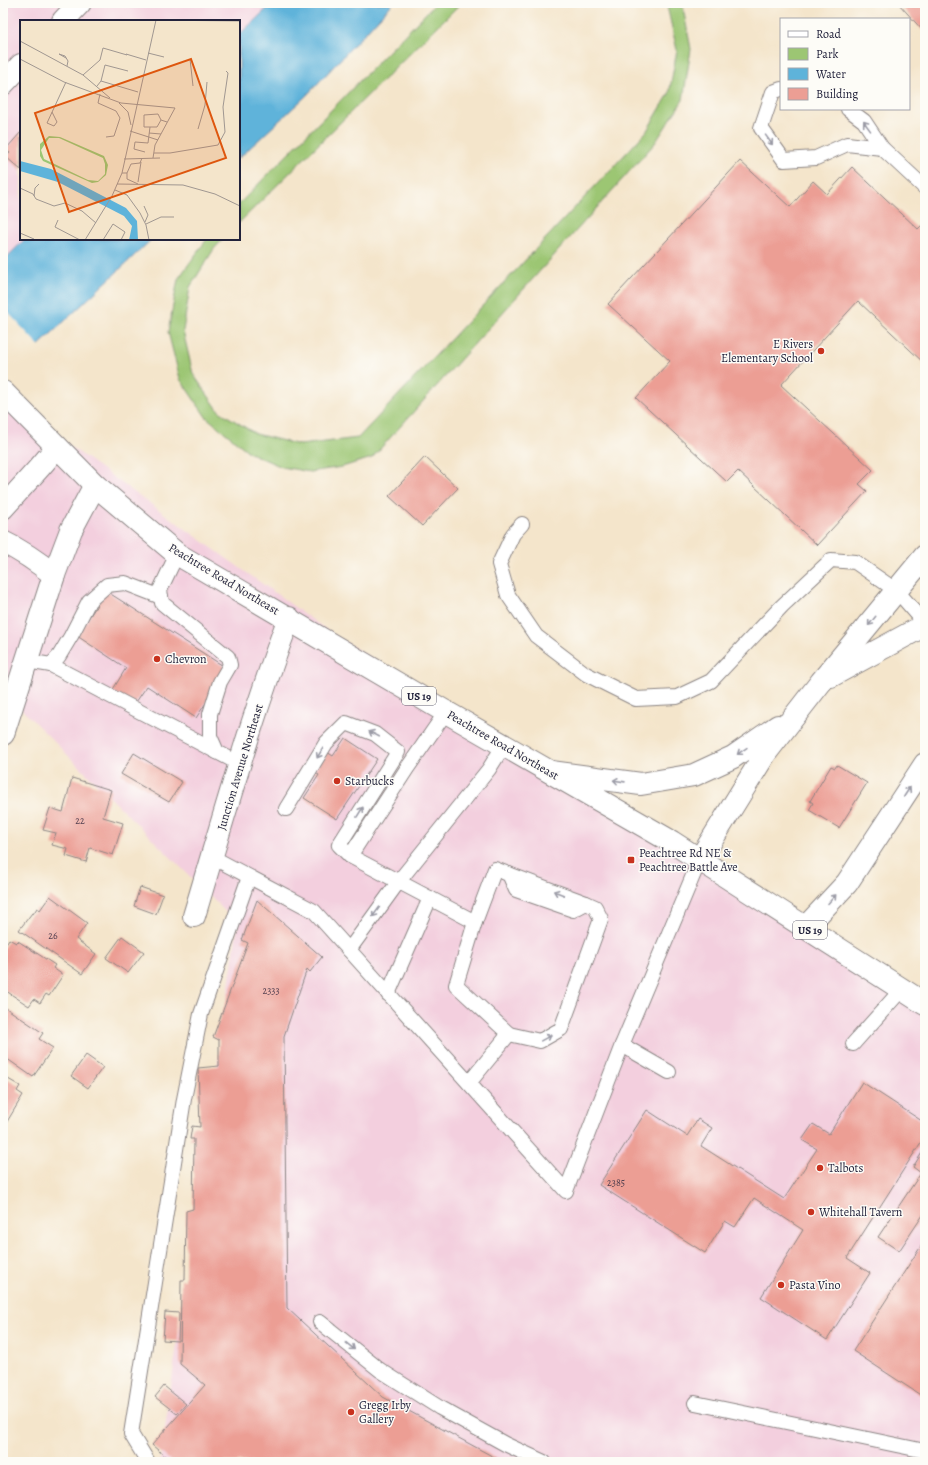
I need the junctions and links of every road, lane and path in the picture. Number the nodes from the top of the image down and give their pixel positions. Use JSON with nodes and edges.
{"nodes":[{"id":1,"x":80,"y":3,"type":"edge"},
{"id":2,"x":63,"y":20,"type":"edge"},
{"id":3,"x":20,"y":66,"type":"edge"},
{"id":4,"x":3,"y":84,"type":"edge"},
{"id":5,"x":780,"y":89,"type":"edge"},
{"id":6,"x":849,"y":110,"type":"edge"},
{"id":7,"x":882,"y":148,"type":"junction"},
{"id":8,"x":925,"y":188,"type":"edge"},
{"id":9,"x":9,"y":398,"type":"edge"},
{"id":10,"x":57,"y":447,"type":"junction"},
{"id":11,"x":95,"y":485,"type":"junction"},
{"id":12,"x":3,"y":508,"type":"edge"},
{"id":13,"x":522,"y":524,"type":"dead end"},
{"id":14,"x":3,"y":542,"type":"edge"},
{"id":15,"x":178,"y":554,"type":"junction"},
{"id":16,"x":925,"y":556,"type":"edge"},
{"id":17,"x":54,"y":575,"type":"junction"},
{"id":18,"x":897,"y":591,"type":"junction"},
{"id":19,"x":161,"y":597,"type":"junction"},
{"id":20,"x":289,"y":618,"type":"junction"},
{"id":21,"x":925,"y":624,"type":"edge"},
{"id":22,"x":27,"y":661,"type":"junction"},
{"id":23,"x":51,"y":665,"type":"junction"},
{"id":24,"x":822,"y":682,"type":"junction"},
{"id":25,"x":446,"y":712,"type":"junction"},
{"id":26,"x":797,"y":713,"type":"junction"},
{"id":27,"x":3,"y":734,"type":"edge"},
{"id":28,"x":504,"y":745,"type":"junction"},
{"id":29,"x":217,"y":752,"type":"junction"},
{"id":30,"x":240,"y":764,"type":"junction"},
{"id":31,"x":925,"y":764,"type":"edge"},
{"id":32,"x":551,"y":772,"type":"junction"},
{"id":33,"x":286,"y":809,"type":"dead end"},
{"id":34,"x":350,"y":856,"type":"junction"},
{"id":35,"x":212,"y":857,"type":"junction"},
{"id":36,"x":700,"y":859,"type":"junction"},
{"id":37,"x":249,"y":877,"type":"junction"},
{"id":38,"x":399,"y":881,"type":"junction"},
{"id":39,"x":430,"y":898,"type":"junction"},
{"id":40,"x":194,"y":916,"type":"dead end"},
{"id":41,"x":475,"y":922,"type":"junction"},
{"id":42,"x":806,"y":927,"type":"junction"},
{"id":43,"x":349,"y":950,"type":"junction"},
{"id":44,"x":902,"y":989,"type":"junction"},
{"id":45,"x":388,"y":994,"type":"junction"},
{"id":46,"x":925,"y":1004,"type":"edge"},
{"id":47,"x":509,"y":1034,"type":"junction"},
{"id":48,"x":853,"y":1044,"type":"dead end"},
{"id":49,"x":622,"y":1045,"type":"junction"},
{"id":50,"x":669,"y":1072,"type":"dead end"},
{"id":51,"x":469,"y":1083,"type":"junction"},
{"id":52,"x":320,"y":1322,"type":"dead end"},
{"id":53,"x":695,"y":1403,"type":"dead end"},
{"id":54,"x":925,"y":1451,"type":"edge"},
{"id":55,"x":148,"y":1462,"type":"edge"},
{"id":56,"x":544,"y":1462,"type":"edge"}],
"edges":[{"from":1,"to":2,"type":"main road"},
{"from":3,"to":4,"type":"main road"},
{"from":5,"to":7,"type":"lane","one_way":true},
{"from":7,"to":6,"type":"lane","one_way":true},
{"from":7,"to":8,"type":"lane"},
{"from":9,"to":10,"type":"main road","name":"Peachtree Road Northeast","number":"US 19"},
{"from":10,"to":11,"type":"main road","name":"Peachtree Road Northeast","number":"US 19"},
{"from":10,"to":12,"type":"main road"},
{"from":11,"to":15,"type":"main road","name":"Peachtree Road Northeast","number":"US 19"},
{"from":11,"to":17,"type":"main road"},
{"from":13,"to":18,"type":"lane"},
{"from":14,"to":17,"type":"main road"},
{"from":15,"to":19,"type":"lane"},
{"from":15,"to":20,"type":"main road","name":"Peachtree Road Northeast","number":"US 19"},
{"from":16,"to":18,"type":"main road"},
{"from":17,"to":22,"type":"main road"},
{"from":18,"to":21,"type":"lane"},
{"from":18,"to":24,"type":"main road","one_way":true},
{"from":19,"to":23,"type":"lane"},
{"from":19,"to":29,"type":"lane"},
{"from":20,"to":25,"type":"main road","name":"Peachtree Road Northeast","number":"US 19"},
{"from":20,"to":30,"type":"main road","name":"Junction Avenue Northeast"},
{"from":21,"to":24,"type":"main road"},
{"from":22,"to":23,"type":"lane"},
{"from":22,"to":27,"type":"main road"},
{"from":23,"to":29,"type":"lane"},
{"from":24,"to":26,"type":"main road"},
{"from":25,"to":28,"type":"main road","name":"Peachtree Road Northeast","number":"US 19"},
{"from":25,"to":34,"type":"lane"},
{"from":26,"to":32,"type":"main road","one_way":true},
{"from":26,"to":36,"type":"main road"},
{"from":28,"to":32,"type":"main road","name":"Peachtree Road Northeast","number":"US 19"},
{"from":28,"to":38,"type":"lane"},
{"from":29,"to":30,"type":"lane"},
{"from":30,"to":35,"type":"main road","name":"Junction Avenue Northeast"},
{"from":42,"to":31,"type":"main road","one_way":true},
{"from":32,"to":36,"type":"main road","name":"Peachtree Road Northeast","number":"US 19"},
{"from":34,"to":33,"type":"lane","one_way":true},
{"from":34,"to":38,"type":"lane"},
{"from":35,"to":37,"type":"lane"},
{"from":35,"to":40,"type":"main road","name":"Junction Avenue Northeast"},
{"from":36,"to":42,"type":"main road","name":"Peachtree Road Northeast","number":"US 19"},
{"from":36,"to":49,"type":"lane"},
{"from":37,"to":43,"type":"lane"},
{"from":37,"to":55,"type":"lane"},
{"from":38,"to":39,"type":"lane"},
{"from":38,"to":43,"type":"lane","one_way":true},
{"from":39,"to":41,"type":"lane"},
{"from":39,"to":45,"type":"lane"},
{"from":41,"to":47,"type":"lane"},
{"from":47,"to":41,"type":"lane","one_way":true},
{"from":42,"to":44,"type":"main road","name":"Peachtree Road Northeast","number":"US 19"},
{"from":43,"to":45,"type":"lane"},
{"from":44,"to":46,"type":"main road","name":"Peachtree Road Northeast","number":"US 19"},
{"from":44,"to":48,"type":"lane"},
{"from":45,"to":51,"type":"lane"},
{"from":47,"to":51,"type":"lane"},
{"from":49,"to":50,"type":"lane"},
{"from":49,"to":51,"type":"lane"},
{"from":52,"to":56,"type":"lane","one_way":true},
{"from":53,"to":54,"type":"lane"}]}
